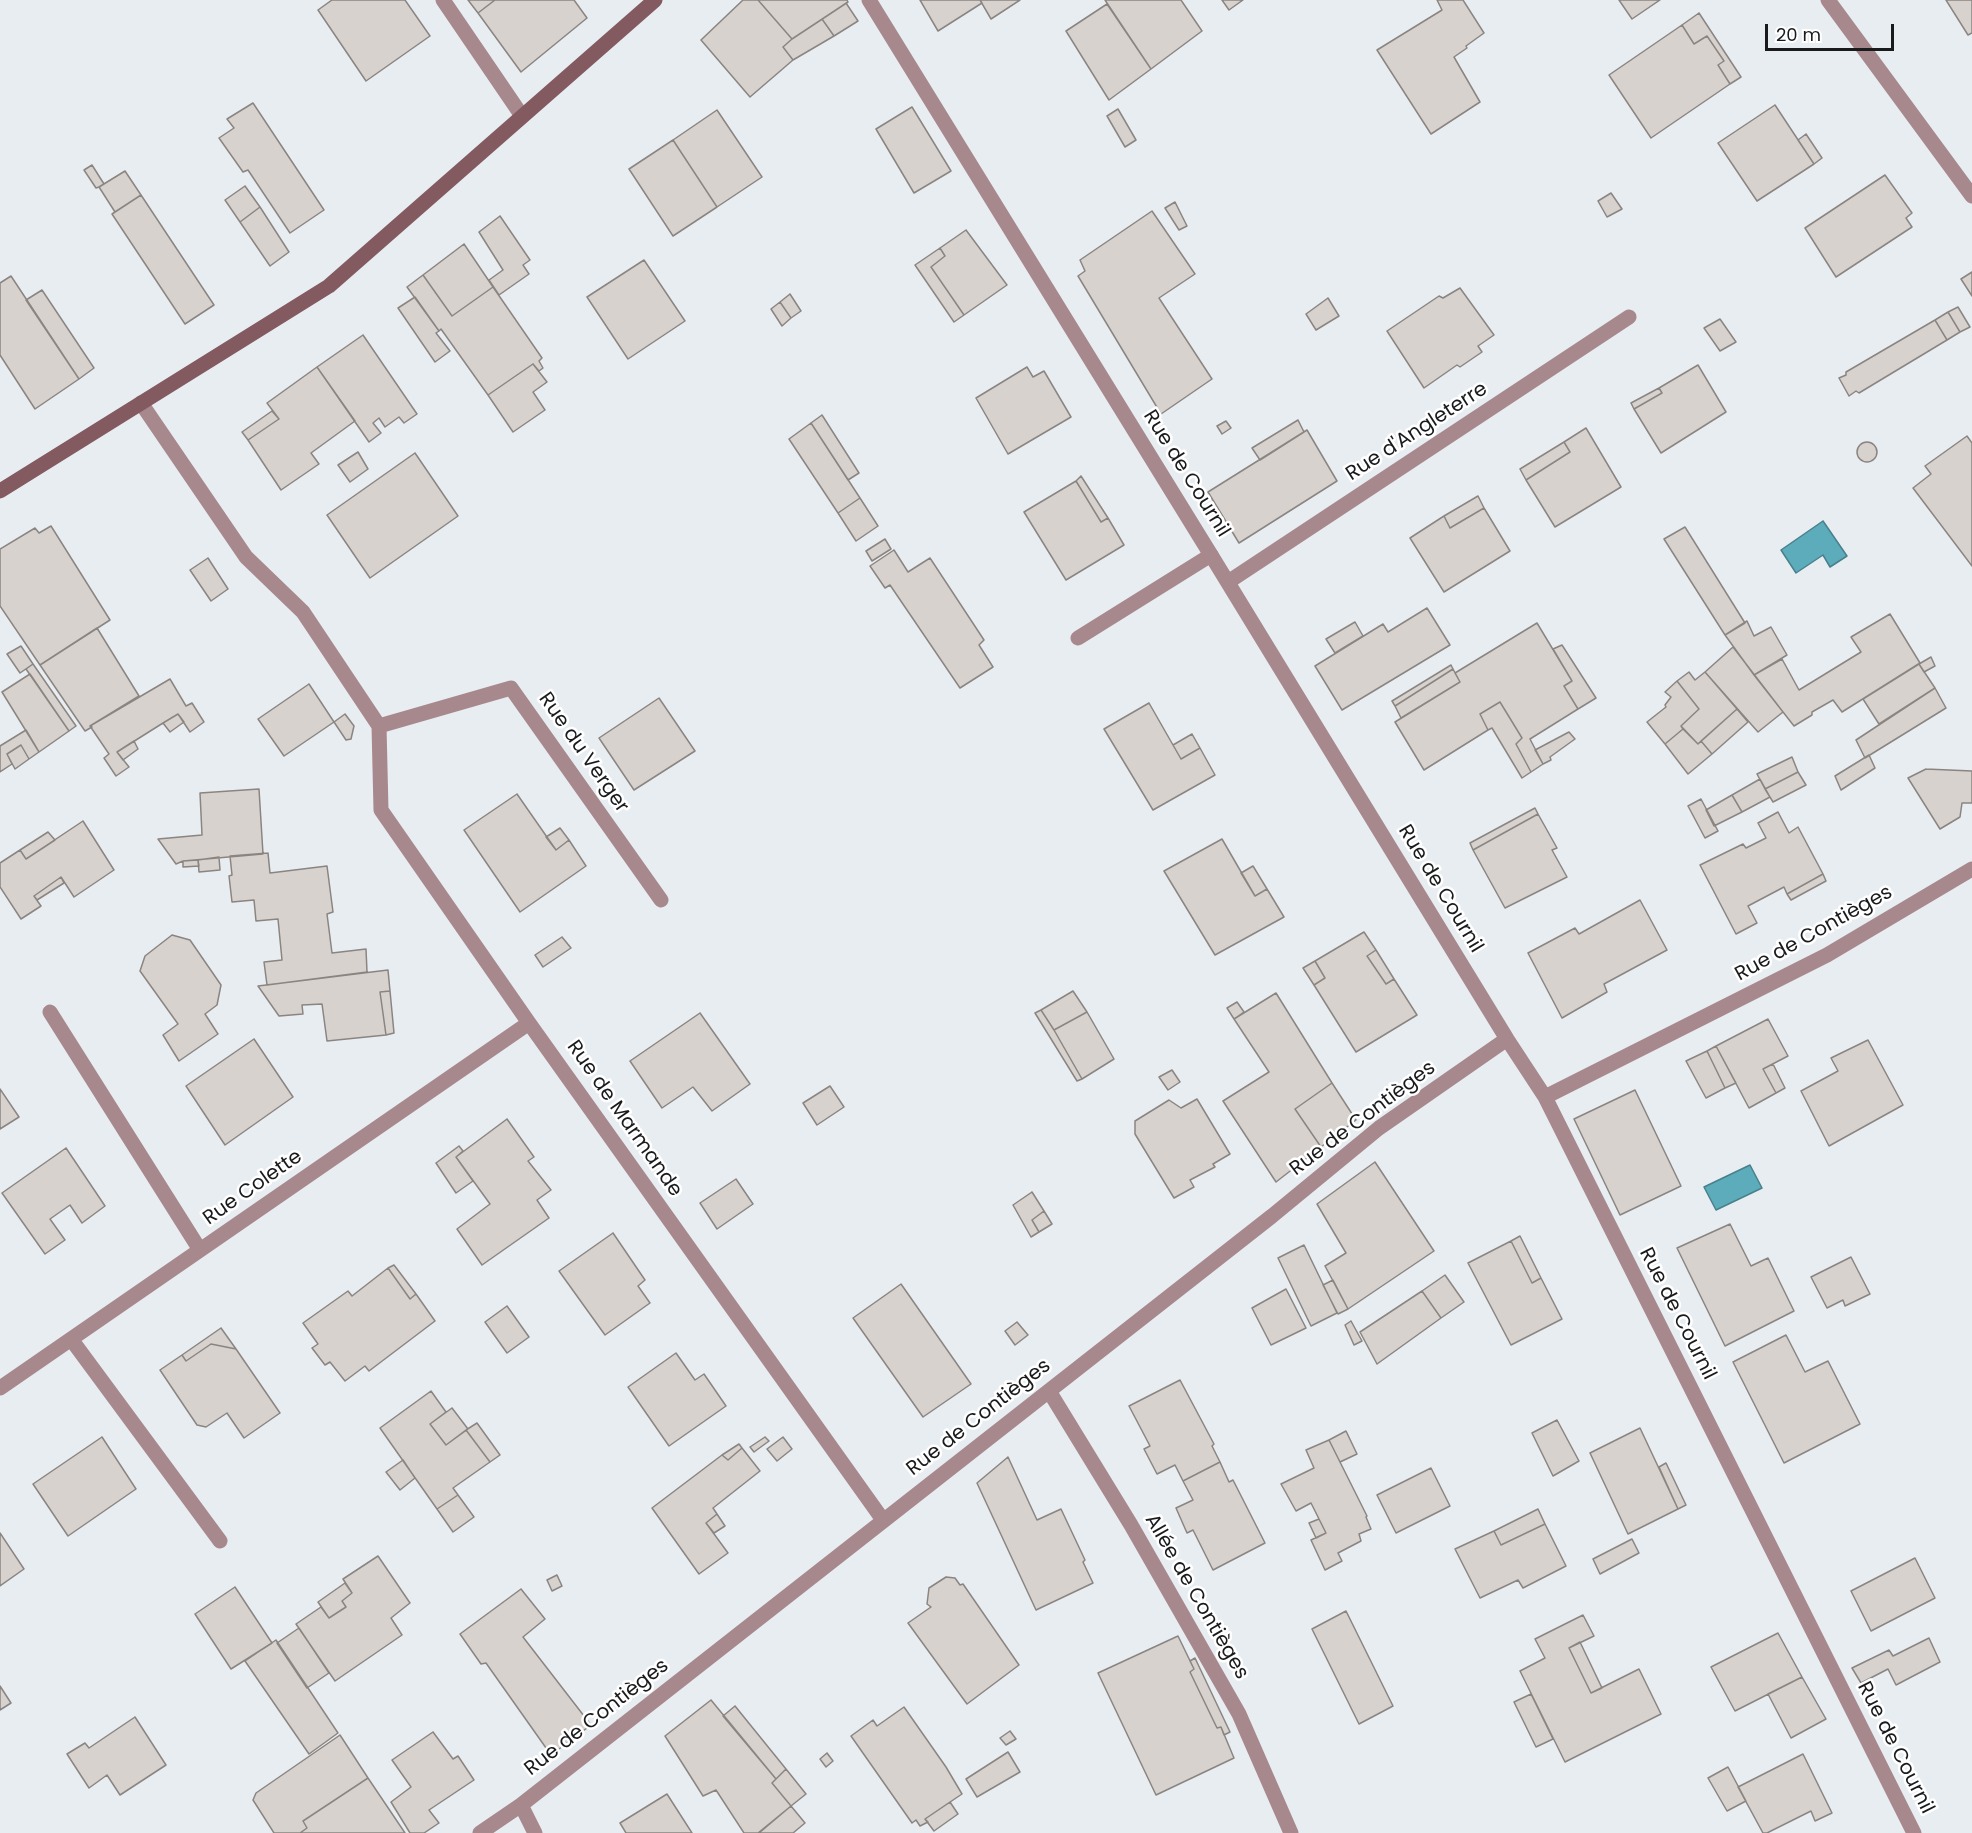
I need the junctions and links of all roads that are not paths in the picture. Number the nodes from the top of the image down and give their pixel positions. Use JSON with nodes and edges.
{"nodes":[{"id":1,"x":443,"y":0,"type":"edge"},
{"id":2,"x":655,"y":0,"type":"edge"},
{"id":3,"x":869,"y":0,"type":"edge"},
{"id":4,"x":1828,"y":0,"type":"edge"},
{"id":5,"x":522,"y":116,"type":"junction"},
{"id":6,"x":1972,"y":196,"type":"edge"},
{"id":7,"x":1629,"y":317,"type":"dead end"},
{"id":8,"x":141,"y":403,"type":"junction"},
{"id":9,"x":0,"y":491,"type":"edge"},
{"id":10,"x":1211,"y":555,"type":"junction"},
{"id":11,"x":1228,"y":582,"type":"junction"},
{"id":12,"x":1078,"y":638,"type":"dead end"},
{"id":13,"x":379,"y":726,"type":"junction"},
{"id":14,"x":1972,"y":869,"type":"edge"},
{"id":15,"x":661,"y":900,"type":"dead end"},
{"id":16,"x":50,"y":1012,"type":"dead end"},
{"id":17,"x":529,"y":1023,"type":"junction"},
{"id":18,"x":1507,"y":1039,"type":"junction"},
{"id":19,"x":1545,"y":1097,"type":"junction"},
{"id":20,"x":200,"y":1250,"type":"junction"},
{"id":21,"x":71,"y":1339,"type":"junction"},
{"id":22,"x":0,"y":1388,"type":"edge"},
{"id":23,"x":1049,"y":1391,"type":"junction"},
{"id":24,"x":884,"y":1520,"type":"junction"},
{"id":25,"x":220,"y":1541,"type":"dead end"},
{"id":26,"x":521,"y":1805,"type":"junction"},
{"id":27,"x":480,"y":1833,"type":"edge"},
{"id":28,"x":535,"y":1833,"type":"edge"},
{"id":29,"x":1291,"y":1833,"type":"edge"},
{"id":30,"x":1914,"y":1833,"type":"edge"}],
"edges":[{"from":1,"to":5,"type":"street"},
{"from":2,"to":5,"type":"main road"},
{"from":3,"to":10,"type":"street","name":"Rue de Cournil"},
{"from":4,"to":6,"type":"street"},
{"from":5,"to":8,"type":"main road"},
{"from":7,"to":11,"type":"street","name":"Rue d'Angleterre"},
{"from":8,"to":9,"type":"main road"},
{"from":8,"to":13,"type":"street"},
{"from":10,"to":11,"type":"street","name":"Rue de Cournil"},
{"from":10,"to":12,"type":"street"},
{"from":11,"to":18,"type":"street","name":"Rue de Cournil"},
{"from":13,"to":15,"type":"street","name":"Rue du Verger"},
{"from":13,"to":17,"type":"street","name":"Rue de Marmande"},
{"from":14,"to":19,"type":"street","name":"Rue de Contièges"},
{"from":16,"to":20,"type":"street"},
{"from":17,"to":20,"type":"street","name":"Rue Colette"},
{"from":17,"to":24,"type":"street","name":"Rue de Marmande"},
{"from":18,"to":19,"type":"street","name":"Rue de Cournil"},
{"from":18,"to":23,"type":"street","name":"Rue de Contièges"},
{"from":19,"to":30,"type":"street","name":"Rue de Cournil"},
{"from":20,"to":21,"type":"street","name":"Rue Colette"},
{"from":21,"to":22,"type":"street","name":"Rue Colette"},
{"from":21,"to":25,"type":"street"},
{"from":23,"to":24,"type":"street","name":"Rue de Contièges"},
{"from":23,"to":29,"type":"street","name":"Allée de Contièges"},
{"from":24,"to":26,"type":"street","name":"Rue de Contièges"},
{"from":26,"to":27,"type":"street","name":"Rue de Contièges"},
{"from":26,"to":28,"type":"street"}]}
